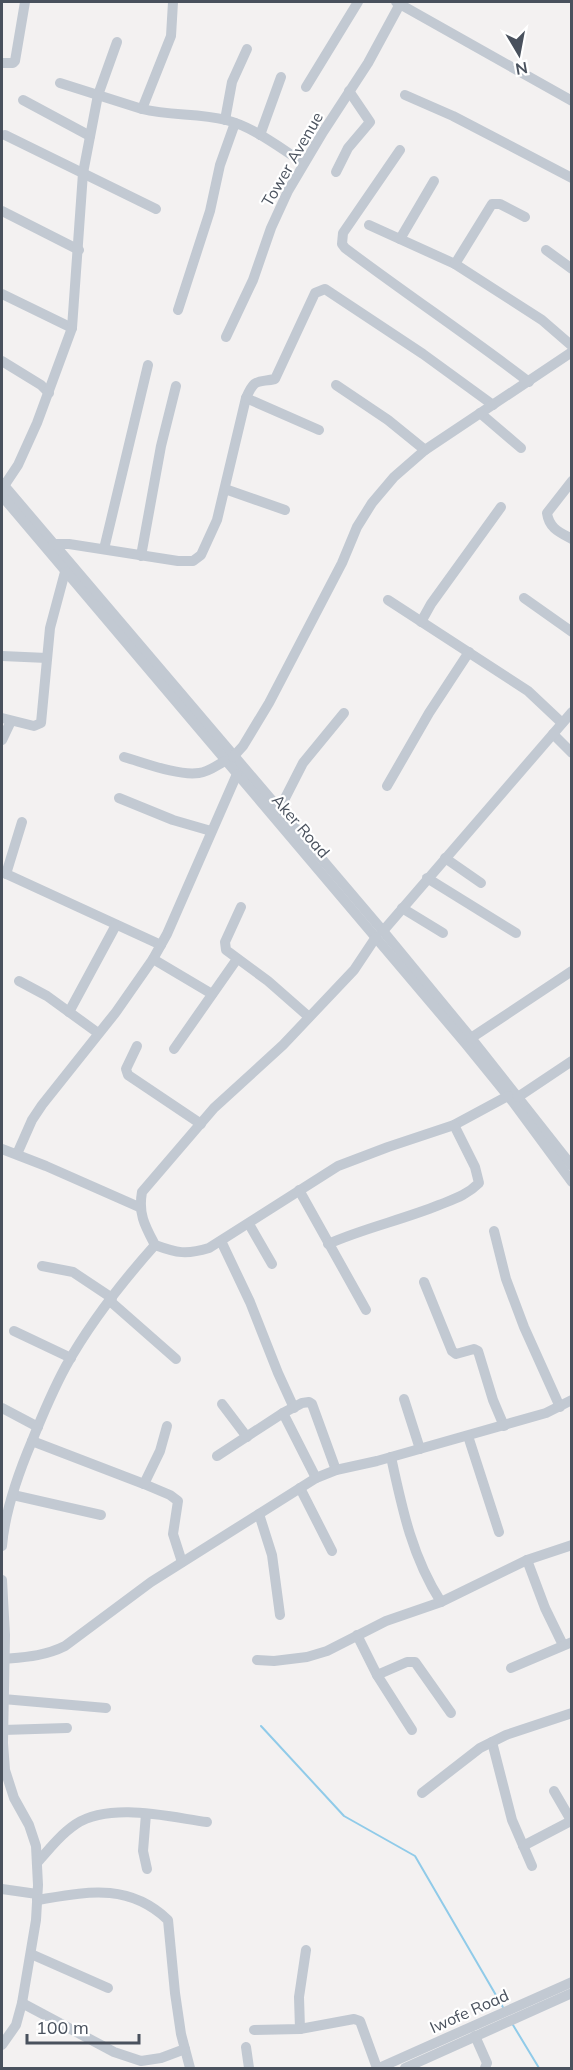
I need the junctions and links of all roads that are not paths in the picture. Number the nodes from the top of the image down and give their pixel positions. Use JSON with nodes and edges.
{"nodes":[{"id":1,"x":26,"y":2,"type":"edge"},
{"id":2,"x":173,"y":2,"type":"edge"},
{"id":3,"x":358,"y":2,"type":"edge"},
{"id":4,"x":398,"y":3,"type":"edge"},
{"id":5,"x":117,"y":42,"type":"dead end"},
{"id":6,"x":247,"y":49,"type":"dead end"},
{"id":7,"x":2,"y":63,"type":"edge"},
{"id":8,"x":281,"y":77,"type":"dead end"},
{"id":9,"x":60,"y":83,"type":"dead end"},
{"id":10,"x":306,"y":87,"type":"dead end"},
{"id":11,"x":349,"y":91,"type":"junction"},
{"id":12,"x":98,"y":95,"type":"junction"},
{"id":13,"x":405,"y":95,"type":"dead end"},
{"id":14,"x":23,"y":100,"type":"dead end"},
{"id":15,"x":572,"y":101,"type":"edge"},
{"id":16,"x":142,"y":109,"type":"junction"},
{"id":17,"x":230,"y":121,"type":"junction"},
{"id":18,"x":5,"y":135,"type":"dead end"},
{"id":19,"x":90,"y":135,"type":"junction"},
{"id":20,"x":260,"y":135,"type":"junction"},
{"id":21,"x":400,"y":150,"type":"dead end"},
{"id":22,"x":304,"y":163,"type":"junction"},
{"id":23,"x":336,"y":172,"type":"dead end"},
{"id":24,"x":82,"y":173,"type":"junction"},
{"id":25,"x":572,"y":178,"type":"edge"},
{"id":26,"x":434,"y":181,"type":"dead end"},
{"id":27,"x":156,"y":209,"type":"dead end"},
{"id":28,"x":2,"y":211,"type":"edge"},
{"id":29,"x":525,"y":217,"type":"dead end"},
{"id":30,"x":369,"y":225,"type":"dead end"},
{"id":31,"x":400,"y":240,"type":"junction"},
{"id":32,"x":79,"y":250,"type":"junction"},
{"id":33,"x":546,"y":250,"type":"dead end"},
{"id":34,"x":455,"y":264,"type":"junction"},
{"id":35,"x":572,"y":269,"type":"edge"},
{"id":36,"x":2,"y":294,"type":"edge"},
{"id":37,"x":178,"y":310,"type":"dead end"},
{"id":38,"x":72,"y":328,"type":"junction"},
{"id":39,"x":226,"y":337,"type":"dead end"},
{"id":40,"x":572,"y":346,"type":"edge"},
{"id":41,"x":572,"y":352,"type":"edge"},
{"id":42,"x":2,"y":361,"type":"edge"},
{"id":43,"x":148,"y":365,"type":"dead end"},
{"id":44,"x":529,"y":382,"type":"junction"},
{"id":45,"x":336,"y":385,"type":"dead end"},
{"id":46,"x":176,"y":386,"type":"dead end"},
{"id":47,"x":49,"y":393,"type":"junction"},
{"id":48,"x":246,"y":398,"type":"junction"},
{"id":49,"x":494,"y":405,"type":"junction"},
{"id":50,"x":480,"y":413,"type":"junction"},
{"id":51,"x":319,"y":430,"type":"dead end"},
{"id":52,"x":521,"y":448,"type":"dead end"},
{"id":53,"x":425,"y":450,"type":"junction"},
{"id":54,"x":572,"y":481,"type":"edge"},
{"id":55,"x":2,"y":488,"type":"edge"},
{"id":56,"x":225,"y":489,"type":"junction"},
{"id":57,"x":501,"y":507,"type":"dead end"},
{"id":58,"x":285,"y":510,"type":"dead end"},
{"id":59,"x":572,"y":539,"type":"edge"},
{"id":60,"x":53,"y":544,"type":"junction"},
{"id":61,"x":104,"y":549,"type":"junction"},
{"id":62,"x":141,"y":556,"type":"junction"},
{"id":63,"x":66,"y":572,"type":"junction"},
{"id":64,"x":524,"y":598,"type":"dead end"},
{"id":65,"x":388,"y":600,"type":"dead end"},
{"id":66,"x":421,"y":622,"type":"junction"},
{"id":67,"x":572,"y":632,"type":"edge"},
{"id":68,"x":469,"y":652,"type":"junction"},
{"id":69,"x":2,"y":656,"type":"edge"},
{"id":70,"x":48,"y":658,"type":"junction"},
{"id":71,"x":572,"y":712,"type":"edge"},
{"id":72,"x":344,"y":713,"type":"dead end"},
{"id":73,"x":6,"y":720,"type":"edge"},
{"id":74,"x":199,"y":722,"type":"junction"},
{"id":75,"x":562,"y":723,"type":"junction"},
{"id":76,"x":553,"y":734,"type":"junction"},
{"id":77,"x":2,"y":740,"type":"edge"},
{"id":78,"x":572,"y":753,"type":"edge"},
{"id":79,"x":124,"y":757,"type":"dead end"},
{"id":80,"x":229,"y":759,"type":"junction"},
{"id":81,"x":237,"y":774,"type":"junction"},
{"id":82,"x":387,"y":786,"type":"dead end"},
{"id":83,"x":119,"y":798,"type":"dead end"},
{"id":84,"x":279,"y":810,"type":"junction"},
{"id":85,"x":22,"y":822,"type":"dead end"},
{"id":86,"x":211,"y":831,"type":"junction"},
{"id":87,"x":445,"y":858,"type":"junction"},
{"id":88,"x":4,"y":873,"type":"edge"},
{"id":89,"x":428,"y":878,"type":"junction"},
{"id":90,"x":481,"y":883,"type":"dead end"},
{"id":91,"x":241,"y":907,"type":"dead end"},
{"id":92,"x":402,"y":908,"type":"junction"},
{"id":93,"x":116,"y":925,"type":"junction"},
{"id":94,"x":443,"y":933,"type":"dead end"},
{"id":95,"x":516,"y":933,"type":"dead end"},
{"id":96,"x":380,"y":934,"type":"junction"},
{"id":97,"x":161,"y":945,"type":"junction"},
{"id":98,"x":153,"y":959,"type":"junction"},
{"id":99,"x":237,"y":959,"type":"junction"},
{"id":100,"x":572,"y":971,"type":"edge"},
{"id":101,"x":19,"y":981,"type":"dead end"},
{"id":102,"x":212,"y":994,"type":"junction"},
{"id":103,"x":69,"y":1012,"type":"junction"},
{"id":104,"x":309,"y":1017,"type":"junction"},
{"id":105,"x":98,"y":1033,"type":"junction"},
{"id":106,"x":471,"y":1038,"type":"junction"},
{"id":107,"x":137,"y":1046,"type":"dead end"},
{"id":108,"x":174,"y":1049,"type":"dead end"},
{"id":109,"x":572,"y":1061,"type":"edge"},
{"id":110,"x":513,"y":1097,"type":"junction"},
{"id":111,"x":201,"y":1124,"type":"junction"},
{"id":112,"x":454,"y":1125,"type":"junction"},
{"id":113,"x":2,"y":1149,"type":"edge"},
{"id":114,"x":17,"y":1154,"type":"junction"},
{"id":115,"x":572,"y":1166,"type":"edge"},
{"id":116,"x":572,"y":1182,"type":"edge"},
{"id":117,"x":299,"y":1190,"type":"junction"},
{"id":118,"x":139,"y":1207,"type":"junction"},
{"id":119,"x":249,"y":1224,"type":"junction"},
{"id":120,"x":494,"y":1231,"type":"dead end"},
{"id":121,"x":221,"y":1241,"type":"junction"},
{"id":122,"x":328,"y":1244,"type":"junction"},
{"id":123,"x":155,"y":1245,"type":"junction"},
{"id":124,"x":272,"y":1264,"type":"dead end"},
{"id":125,"x":42,"y":1266,"type":"dead end"},
{"id":126,"x":424,"y":1282,"type":"dead end"},
{"id":127,"x":111,"y":1300,"type":"junction"},
{"id":128,"x":366,"y":1310,"type":"dead end"},
{"id":129,"x":14,"y":1331,"type":"dead end"},
{"id":130,"x":71,"y":1358,"type":"junction"},
{"id":131,"x":176,"y":1359,"type":"dead end"},
{"id":132,"x":404,"y":1399,"type":"dead end"},
{"id":133,"x":572,"y":1400,"type":"edge"},
{"id":134,"x":222,"y":1404,"type":"dead end"},
{"id":135,"x":560,"y":1407,"type":"junction"},
{"id":136,"x":2,"y":1408,"type":"edge"},
{"id":137,"x":294,"y":1408,"type":"junction"},
{"id":138,"x":284,"y":1413,"type":"junction"},
{"id":139,"x":167,"y":1426,"type":"dead end"},
{"id":140,"x":504,"y":1426,"type":"junction"},
{"id":141,"x":38,"y":1427,"type":"junction"},
{"id":142,"x":468,"y":1436,"type":"junction"},
{"id":143,"x":247,"y":1437,"type":"junction"},
{"id":144,"x":32,"y":1441,"type":"junction"},
{"id":145,"x":420,"y":1449,"type":"junction"},
{"id":146,"x":217,"y":1456,"type":"dead end"},
{"id":147,"x":391,"y":1457,"type":"junction"},
{"id":148,"x":336,"y":1470,"type":"junction"},
{"id":149,"x":315,"y":1478,"type":"junction"},
{"id":150,"x":144,"y":1484,"type":"junction"},
{"id":151,"x":300,"y":1488,"type":"junction"},
{"id":152,"x":13,"y":1495,"type":"junction"},
{"id":153,"x":5,"y":1506,"type":"edge"},
{"id":154,"x":259,"y":1514,"type":"junction"},
{"id":155,"x":101,"y":1515,"type":"dead end"},
{"id":156,"x":499,"y":1532,"type":"dead end"},
{"id":157,"x":572,"y":1545,"type":"edge"},
{"id":158,"x":2,"y":1546,"type":"edge"},
{"id":159,"x":332,"y":1551,"type":"dead end"},
{"id":160,"x":527,"y":1560,"type":"junction"},
{"id":161,"x":182,"y":1562,"type":"junction"},
{"id":162,"x":2,"y":1580,"type":"edge"},
{"id":163,"x":441,"y":1602,"type":"junction"},
{"id":164,"x":280,"y":1615,"type":"dead end"},
{"id":165,"x":3,"y":1624,"type":"edge"},
{"id":166,"x":357,"y":1635,"type":"junction"},
{"id":167,"x":567,"y":1644,"type":"edge"},
{"id":168,"x":4,"y":1659,"type":"junction"},
{"id":169,"x":257,"y":1660,"type":"dead end"},
{"id":170,"x":511,"y":1668,"type":"dead end"},
{"id":171,"x":377,"y":1675,"type":"junction"},
{"id":172,"x":3,"y":1699,"type":"junction"},
{"id":173,"x":106,"y":1708,"type":"dead end"},
{"id":174,"x":451,"y":1713,"type":"dead end"},
{"id":175,"x":572,"y":1713,"type":"edge"},
{"id":176,"x":67,"y":1728,"type":"dead end"},
{"id":177,"x":3,"y":1730,"type":"edge"},
{"id":178,"x":412,"y":1730,"type":"dead end"},
{"id":179,"x":492,"y":1742,"type":"junction"},
{"id":180,"x":554,"y":1791,"type":"dead end"},
{"id":181,"x":422,"y":1793,"type":"dead end"},
{"id":182,"x":146,"y":1814,"type":"junction"},
{"id":183,"x":571,"y":1821,"type":"edge"},
{"id":184,"x":207,"y":1822,"type":"dead end"},
{"id":185,"x":524,"y":1846,"type":"junction"},
{"id":186,"x":37,"y":1863,"type":"junction"},
{"id":187,"x":532,"y":1866,"type":"dead end"},
{"id":188,"x":147,"y":1869,"type":"dead end"},
{"id":189,"x":2,"y":1889,"type":"edge"},
{"id":190,"x":37,"y":1897,"type":"junction"},
{"id":191,"x":306,"y":1950,"type":"dead end"},
{"id":192,"x":31,"y":1954,"type":"junction"},
{"id":193,"x":572,"y":1982,"type":"edge"},
{"id":194,"x":108,"y":1988,"type":"dead end"},
{"id":195,"x":570,"y":1997,"type":"edge"},
{"id":196,"x":22,"y":2003,"type":"junction"},
{"id":197,"x":300,"y":2029,"type":"junction"},
{"id":198,"x":254,"y":2030,"type":"dead end"},
{"id":199,"x":475,"y":2036,"type":"junction"},
{"id":200,"x":2,"y":2045,"type":"edge"},
{"id":201,"x":246,"y":2047,"type":"dead end"},
{"id":202,"x":185,"y":2049,"type":"junction"},
{"id":203,"x":190,"y":2068,"type":"edge"},
{"id":204,"x":249,"y":2068,"type":"edge"},
{"id":205,"x":378,"y":2068,"type":"edge"},
{"id":206,"x":405,"y":2068,"type":"edge"},
{"id":207,"x":485,"y":2068,"type":"edge"}],
"edges":[{"from":1,"to":7,"type":"street"},
{"from":2,"to":16,"type":"street"},
{"from":3,"to":10,"type":"street"},
{"from":4,"to":11,"type":"street","name":"Tower Avenue"},
{"from":4,"to":15,"type":"street"},
{"from":5,"to":12,"type":"street"},
{"from":6,"to":17,"type":"street"},
{"from":8,"to":20,"type":"street"},
{"from":9,"to":12,"type":"street"},
{"from":11,"to":22,"type":"street","name":"Tower Avenue"},
{"from":11,"to":23,"type":"street"},
{"from":12,"to":16,"type":"street"},
{"from":12,"to":19,"type":"street"},
{"from":13,"to":25,"type":"street"},
{"from":14,"to":19,"type":"street"},
{"from":16,"to":17,"type":"street"},
{"from":17,"to":20,"type":"street"},
{"from":17,"to":37,"type":"street"},
{"from":18,"to":24,"type":"street"},
{"from":19,"to":24,"type":"street"},
{"from":20,"to":22,"type":"street"},
{"from":21,"to":44,"type":"street"},
{"from":22,"to":39,"type":"street","name":"Tower Avenue"},
{"from":24,"to":27,"type":"street"},
{"from":24,"to":32,"type":"street"},
{"from":26,"to":31,"type":"street"},
{"from":28,"to":32,"type":"street"},
{"from":29,"to":34,"type":"street"},
{"from":30,"to":31,"type":"street"},
{"from":31,"to":34,"type":"street"},
{"from":32,"to":38,"type":"street"},
{"from":33,"to":35,"type":"street"},
{"from":34,"to":40,"type":"street"},
{"from":36,"to":38,"type":"street"},
{"from":38,"to":47,"type":"street"},
{"from":41,"to":44,"type":"street"},
{"from":42,"to":47,"type":"street"},
{"from":43,"to":61,"type":"street"},
{"from":44,"to":49,"type":"street"},
{"from":45,"to":53,"type":"street"},
{"from":46,"to":62,"type":"street"},
{"from":47,"to":55,"type":"street"},
{"from":48,"to":49,"type":"street"},
{"from":48,"to":51,"type":"street"},
{"from":48,"to":56,"type":"street"},
{"from":49,"to":50,"type":"street"},
{"from":50,"to":52,"type":"street"},
{"from":50,"to":53,"type":"street"},
{"from":53,"to":80,"type":"street"},
{"from":54,"to":59,"type":"street"},
{"from":55,"to":60,"type":"street","name":"Aker Road"},
{"from":55,"to":63,"type":"street","name":"Aker Road"},
{"from":56,"to":58,"type":"street"},
{"from":56,"to":62,"type":"street"},
{"from":57,"to":66,"type":"street"},
{"from":60,"to":61,"type":"street"},
{"from":60,"to":74,"type":"street","name":"Aker Road"},
{"from":61,"to":62,"type":"street"},
{"from":63,"to":70,"type":"street"},
{"from":63,"to":74,"type":"street","name":"Aker Road"},
{"from":64,"to":67,"type":"street"},
{"from":65,"to":66,"type":"street"},
{"from":66,"to":68,"type":"street"},
{"from":68,"to":75,"type":"street"},
{"from":68,"to":82,"type":"street"},
{"from":69,"to":70,"type":"street"},
{"from":70,"to":73,"type":"street"},
{"from":71,"to":75,"type":"street"},
{"from":72,"to":84,"type":"street"},
{"from":73,"to":77,"type":"street"},
{"from":74,"to":80,"type":"street","name":"Aker Road"},
{"from":75,"to":76,"type":"street"},
{"from":76,"to":78,"type":"street"},
{"from":76,"to":87,"type":"street"},
{"from":79,"to":80,"type":"street"},
{"from":80,"to":81,"type":"street","name":"Aker Road"},
{"from":80,"to":84,"type":"street","name":"Aker Road"},
{"from":81,"to":86,"type":"street"},
{"from":81,"to":96,"type":"street","name":"Aker Road"},
{"from":83,"to":86,"type":"street"},
{"from":84,"to":96,"type":"street","name":"Aker Road"},
{"from":85,"to":88,"type":"street"},
{"from":86,"to":97,"type":"street"},
{"from":87,"to":89,"type":"street"},
{"from":87,"to":90,"type":"street"},
{"from":88,"to":93,"type":"street"},
{"from":89,"to":92,"type":"street"},
{"from":89,"to":95,"type":"street"},
{"from":91,"to":99,"type":"street"},
{"from":92,"to":94,"type":"street"},
{"from":92,"to":96,"type":"street"},
{"from":93,"to":97,"type":"street"},
{"from":93,"to":103,"type":"street"},
{"from":96,"to":104,"type":"street"},
{"from":96,"to":106,"type":"street","name":"Aker Road"},
{"from":96,"to":110,"type":"street","name":"Aker Road"},
{"from":97,"to":98,"type":"street"},
{"from":98,"to":102,"type":"street"},
{"from":98,"to":105,"type":"street"},
{"from":99,"to":102,"type":"street"},
{"from":99,"to":104,"type":"street"},
{"from":100,"to":106,"type":"street"},
{"from":101,"to":103,"type":"street"},
{"from":102,"to":108,"type":"street"},
{"from":103,"to":105,"type":"street"},
{"from":104,"to":111,"type":"street"},
{"from":105,"to":114,"type":"street"},
{"from":106,"to":110,"type":"street","name":"Aker Road"},
{"from":107,"to":111,"type":"street"},
{"from":109,"to":110,"type":"street"},
{"from":110,"to":112,"type":"street"},
{"from":110,"to":115,"type":"street","name":"Aker Road"},
{"from":110,"to":116,"type":"street","name":"Aker Road"},
{"from":111,"to":118,"type":"street"},
{"from":112,"to":117,"type":"street"},
{"from":112,"to":122,"type":"street"},
{"from":113,"to":114,"type":"street"},
{"from":114,"to":118,"type":"street"},
{"from":117,"to":119,"type":"street"},
{"from":117,"to":122,"type":"street"},
{"from":118,"to":123,"type":"street"},
{"from":119,"to":121,"type":"street"},
{"from":119,"to":124,"type":"street"},
{"from":120,"to":135,"type":"street"},
{"from":121,"to":123,"type":"street"},
{"from":121,"to":137,"type":"street"},
{"from":122,"to":128,"type":"street"},
{"from":123,"to":127,"type":"street"},
{"from":125,"to":127,"type":"street"},
{"from":126,"to":140,"type":"street"},
{"from":127,"to":130,"type":"street"},
{"from":127,"to":131,"type":"street"},
{"from":129,"to":130,"type":"street"},
{"from":130,"to":141,"type":"street"},
{"from":132,"to":145,"type":"street"},
{"from":133,"to":135,"type":"street"},
{"from":134,"to":143,"type":"street"},
{"from":135,"to":140,"type":"street"},
{"from":136,"to":141,"type":"street"},
{"from":137,"to":138,"type":"street"},
{"from":137,"to":148,"type":"street"},
{"from":138,"to":143,"type":"street"},
{"from":138,"to":149,"type":"street"},
{"from":139,"to":150,"type":"street"},
{"from":140,"to":142,"type":"street"},
{"from":141,"to":144,"type":"street"},
{"from":142,"to":145,"type":"street"},
{"from":142,"to":156,"type":"street"},
{"from":143,"to":146,"type":"street"},
{"from":144,"to":150,"type":"street"},
{"from":144,"to":152,"type":"street"},
{"from":145,"to":147,"type":"street"},
{"from":147,"to":148,"type":"street"},
{"from":147,"to":163,"type":"street"},
{"from":148,"to":149,"type":"street"},
{"from":149,"to":151,"type":"street"},
{"from":150,"to":161,"type":"street"},
{"from":151,"to":154,"type":"street"},
{"from":151,"to":159,"type":"street"},
{"from":152,"to":153,"type":"street"},
{"from":152,"to":155,"type":"street"},
{"from":153,"to":158,"type":"street"},
{"from":154,"to":161,"type":"street"},
{"from":154,"to":164,"type":"street"},
{"from":157,"to":160,"type":"street"},
{"from":160,"to":163,"type":"street"},
{"from":160,"to":167,"type":"street"},
{"from":161,"to":168,"type":"street"},
{"from":162,"to":165,"type":"street"},
{"from":163,"to":166,"type":"street"},
{"from":165,"to":168,"type":"street"},
{"from":166,"to":169,"type":"street"},
{"from":166,"to":171,"type":"street"},
{"from":167,"to":170,"type":"street"},
{"from":168,"to":172,"type":"street"},
{"from":171,"to":174,"type":"street"},
{"from":171,"to":178,"type":"street"},
{"from":172,"to":173,"type":"street"},
{"from":172,"to":177,"type":"street"},
{"from":175,"to":179,"type":"street"},
{"from":176,"to":177,"type":"street"},
{"from":177,"to":186,"type":"street"},
{"from":179,"to":181,"type":"street"},
{"from":179,"to":185,"type":"street"},
{"from":180,"to":183,"type":"street"},
{"from":182,"to":184,"type":"street"},
{"from":182,"to":186,"type":"street"},
{"from":182,"to":188,"type":"street"},
{"from":183,"to":185,"type":"street"},
{"from":185,"to":187,"type":"street"},
{"from":186,"to":190,"type":"street"},
{"from":189,"to":190,"type":"street"},
{"from":190,"to":192,"type":"street"},
{"from":190,"to":202,"type":"street"},
{"from":191,"to":197,"type":"street"},
{"from":192,"to":194,"type":"street"},
{"from":192,"to":196,"type":"street"},
{"from":193,"to":205,"type":"street","name":"Iwofe Road"},
{"from":195,"to":199,"type":"street","name":"Iwofe Road"},
{"from":196,"to":200,"type":"street"},
{"from":196,"to":202,"type":"street"},
{"from":197,"to":198,"type":"street"},
{"from":197,"to":205,"type":"street"},
{"from":199,"to":206,"type":"street","name":"Iwofe Road"},
{"from":199,"to":207,"type":"street"},
{"from":201,"to":204,"type":"street"},
{"from":202,"to":203,"type":"street"}]}
